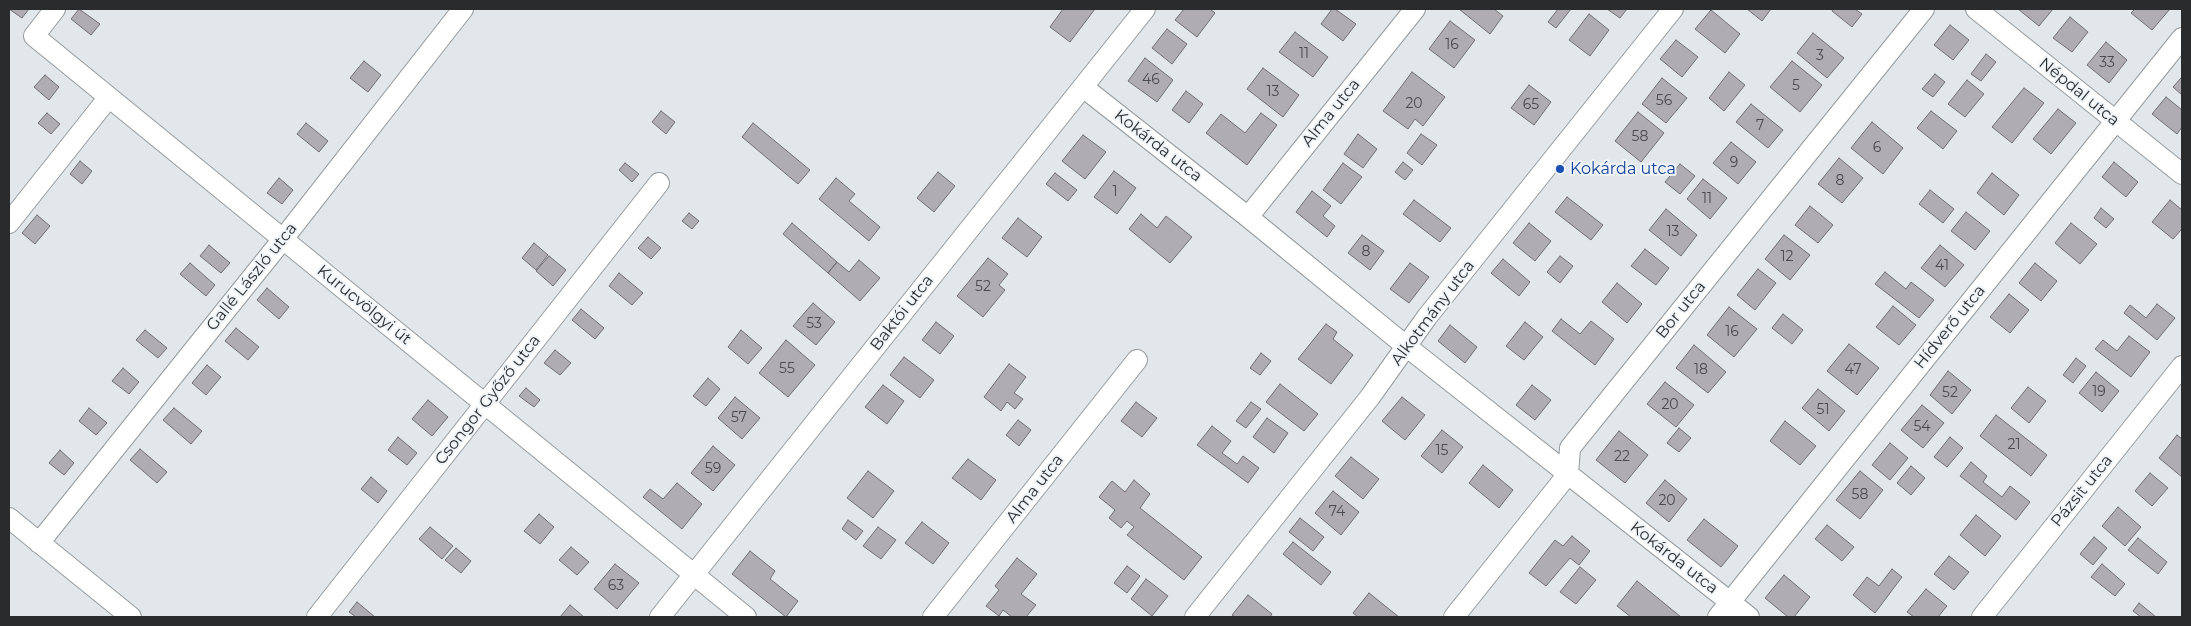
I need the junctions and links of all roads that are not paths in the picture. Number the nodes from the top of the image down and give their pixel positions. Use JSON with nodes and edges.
{"nodes":[{"id":1,"x":55,"y":9,"type":"edge"},
{"id":2,"x":463,"y":9,"type":"edge"},
{"id":3,"x":1145,"y":9,"type":"edge"},
{"id":4,"x":1414,"y":9,"type":"edge"},
{"id":5,"x":1673,"y":9,"type":"edge"},
{"id":6,"x":1924,"y":9,"type":"edge"},
{"id":7,"x":1976,"y":9,"type":"edge"},
{"id":8,"x":2182,"y":38,"type":"edge"},
{"id":9,"x":1083,"y":86,"type":"junction"},
{"id":10,"x":109,"y":97,"type":"junction"},
{"id":11,"x":2115,"y":121,"type":"junction"},
{"id":12,"x":2182,"y":174,"type":"edge"},
{"id":13,"x":659,"y":183,"type":"dead end"},
{"id":14,"x":1248,"y":216,"type":"junction"},
{"id":15,"x":9,"y":223,"type":"edge"},
{"id":16,"x":283,"y":238,"type":"junction"},
{"id":17,"x":1406,"y":346,"type":"junction"},
{"id":18,"x":1137,"y":360,"type":"dead end"},
{"id":19,"x":2182,"y":366,"type":"edge"},
{"id":20,"x":485,"y":403,"type":"junction"},
{"id":21,"x":1568,"y":474,"type":"junction"},
{"id":22,"x":9,"y":518,"type":"edge"},
{"id":23,"x":40,"y":543,"type":"junction"},
{"id":24,"x":693,"y":576,"type":"junction"},
{"id":25,"x":1724,"y":610,"type":"edge"},
{"id":26,"x":131,"y":617,"type":"edge"},
{"id":27,"x":317,"y":617,"type":"edge"},
{"id":28,"x":660,"y":617,"type":"edge"},
{"id":29,"x":746,"y":617,"type":"edge"},
{"id":30,"x":933,"y":617,"type":"edge"},
{"id":31,"x":1195,"y":617,"type":"edge"},
{"id":32,"x":1454,"y":617,"type":"edge"},
{"id":33,"x":1749,"y":617,"type":"edge"},
{"id":34,"x":1982,"y":617,"type":"edge"}],
"edges":[{"from":1,"to":10,"type":"street","name":"Kurucvölgyi út"},
{"from":2,"to":16,"type":"street","name":"Gallé László utca"},
{"from":3,"to":9,"type":"street","name":"Baktói utca"},
{"from":4,"to":14,"type":"street","name":"Alma utca"},
{"from":5,"to":17,"type":"street","name":"Alkotmány utca"},
{"from":6,"to":21,"type":"street","name":"Bor utca"},
{"from":7,"to":11,"type":"street","name":"Népdal utca"},
{"from":8,"to":11,"type":"street","name":"Hídverő utca"},
{"from":9,"to":14,"type":"street","name":"Kokárda utca"},
{"from":9,"to":24,"type":"street","name":"Baktói utca"},
{"from":10,"to":15,"type":"street"},
{"from":10,"to":16,"type":"street","name":"Kurucvölgyi út"},
{"from":11,"to":12,"type":"street","name":"Népdal utca"},
{"from":11,"to":25,"type":"street","name":"Hídverő utca"},
{"from":13,"to":20,"type":"street","name":"Csongor Győző utca"},
{"from":14,"to":17,"type":"street","name":"Kokárda utca"},
{"from":16,"to":20,"type":"street","name":"Kurucvölgyi út"},
{"from":16,"to":23,"type":"street","name":"Gallé László utca"},
{"from":17,"to":21,"type":"street","name":"Kokárda utca"},
{"from":17,"to":31,"type":"street","name":"Alkotmány utca"},
{"from":18,"to":30,"type":"street","name":"Alma utca"},
{"from":19,"to":34,"type":"street","name":"Pázsit utca"},
{"from":20,"to":24,"type":"street","name":"Kurucvölgyi út"},
{"from":20,"to":27,"type":"street","name":"Csongor Győző utca"},
{"from":21,"to":25,"type":"street","name":"Kokárda utca"},
{"from":21,"to":32,"type":"street"},
{"from":22,"to":23,"type":"street"},
{"from":23,"to":26,"type":"street"},
{"from":24,"to":28,"type":"street","name":"Baktói utca"},
{"from":24,"to":29,"type":"street","name":"Kurucvölgyi út"},
{"from":25,"to":33,"type":"street","name":"Kokárda utca"}]}
